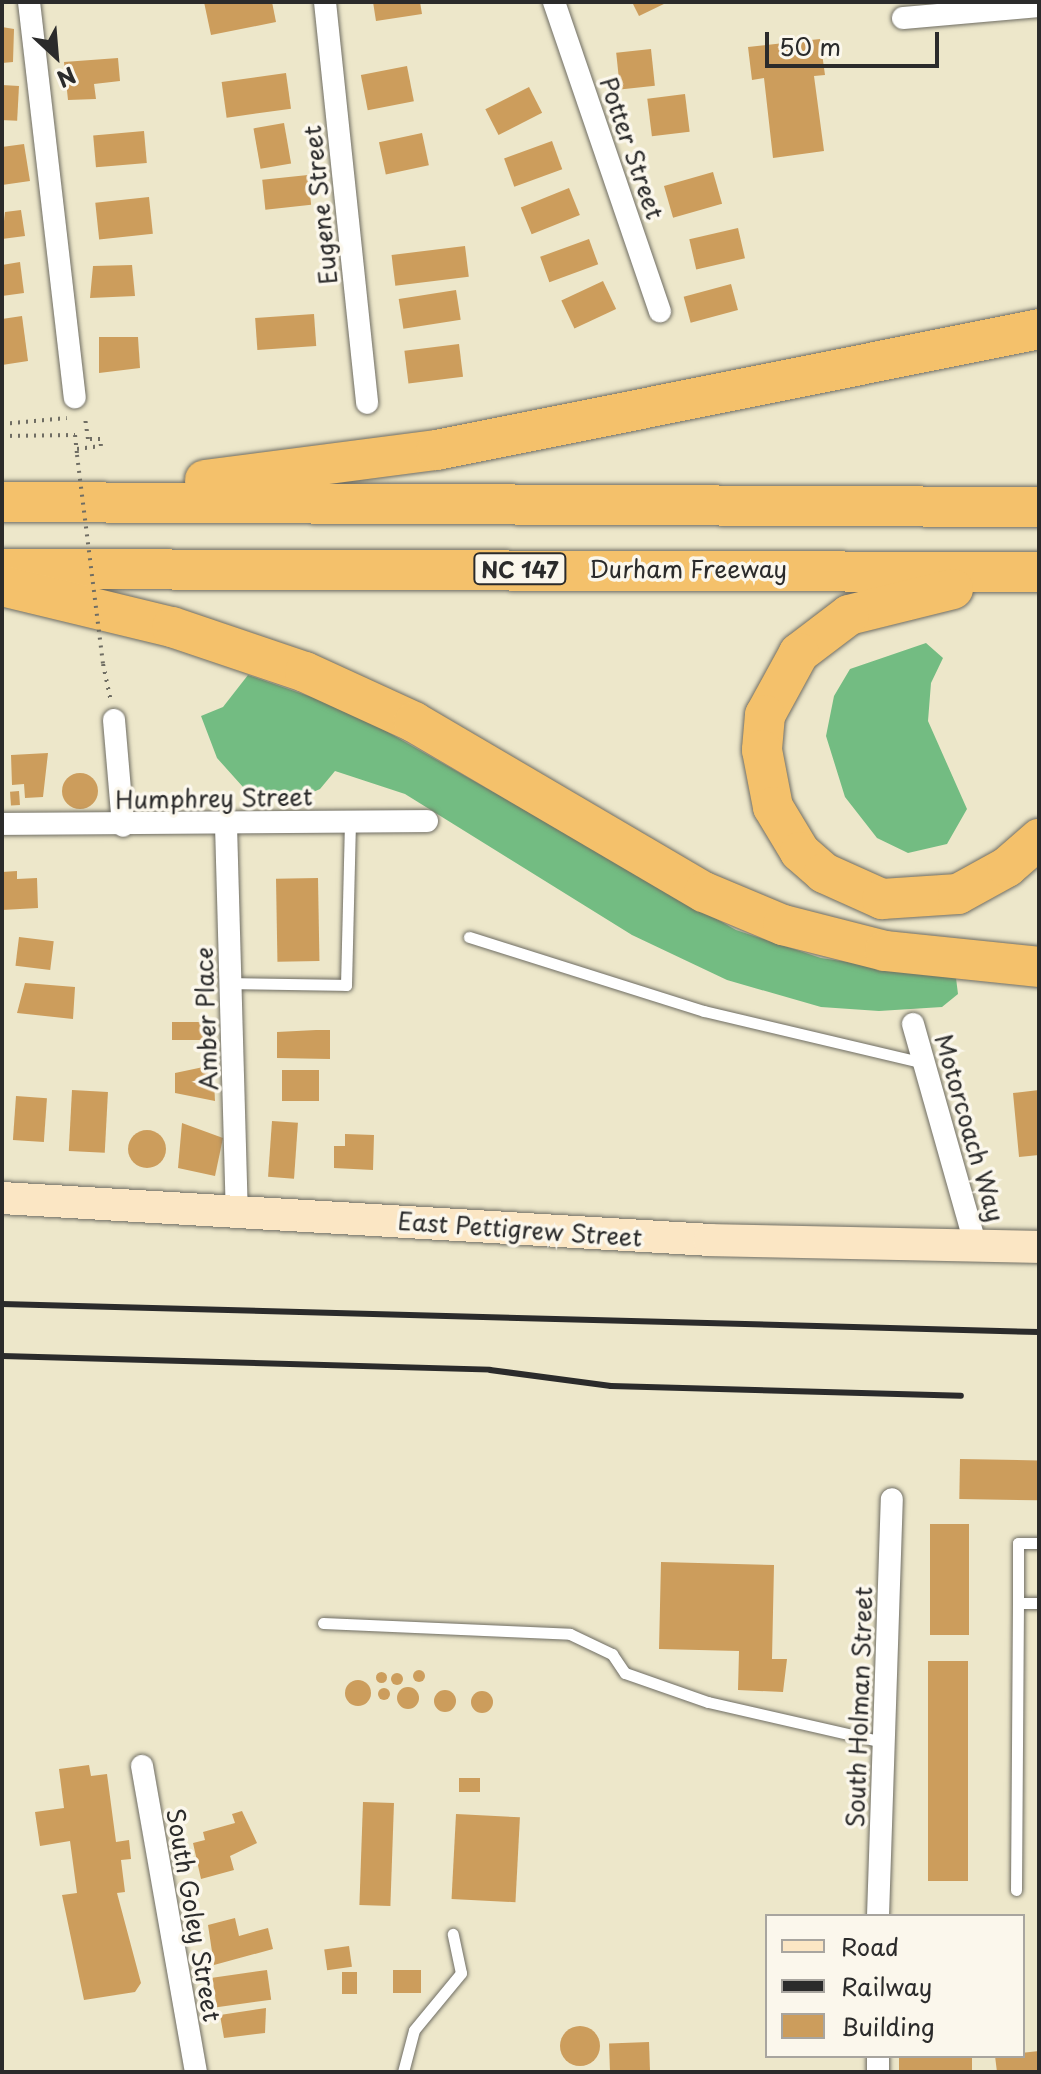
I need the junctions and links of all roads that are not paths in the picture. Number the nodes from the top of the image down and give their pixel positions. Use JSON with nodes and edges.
{"nodes":[{"id":1,"x":29,"y":2,"type":"edge"},
{"id":2,"x":325,"y":2,"type":"edge"},
{"id":3,"x":554,"y":2,"type":"edge"},
{"id":4,"x":1039,"y":6,"type":"edge"},
{"id":5,"x":903,"y":18,"type":"dead end"},
{"id":6,"x":660,"y":311,"type":"dead end"},
{"id":7,"x":1039,"y":329,"type":"edge"},
{"id":8,"x":367,"y":403,"type":"dead end"},
{"id":9,"x":76,"y":406,"type":"road end"},
{"id":10,"x":2,"y":502,"type":"edge"},
{"id":11,"x":49,"y":502,"type":"junction"},
{"id":12,"x":1039,"y":507,"type":"edge"},
{"id":13,"x":2,"y":569,"type":"edge"},
{"id":14,"x":1039,"y":573,"type":"edge"},
{"id":15,"x":2,"y":586,"type":"edge"},
{"id":16,"x":114,"y":720,"type":"road end"},
{"id":17,"x":427,"y":821,"type":"dead end"},
{"id":18,"x":350,"y":823,"type":"junction"},
{"id":19,"x":2,"y":824,"type":"edge"},
{"id":20,"x":226,"y":825,"type":"junction"},
{"id":21,"x":123,"y":826,"type":"junction"},
{"id":22,"x":1039,"y":839,"type":"edge"},
{"id":23,"x":469,"y":937,"type":"dead end"},
{"id":24,"x":1039,"y":967,"type":"edge"},
{"id":25,"x":230,"y":983,"type":"junction"},
{"id":26,"x":913,"y":1024,"type":"dead end"},
{"id":27,"x":924,"y":1063,"type":"junction"},
{"id":28,"x":2,"y":1198,"type":"edge"},
{"id":29,"x":237,"y":1211,"type":"junction"},
{"id":30,"x":976,"y":1246,"type":"junction"},
{"id":31,"x":1039,"y":1247,"type":"edge"},
{"id":32,"x":892,"y":1499,"type":"dead end"},
{"id":33,"x":1039,"y":1543,"type":"edge"},
{"id":34,"x":1018,"y":1603,"type":"junction"},
{"id":35,"x":1039,"y":1603,"type":"edge"},
{"id":36,"x":323,"y":1623,"type":"dead end"},
{"id":37,"x":883,"y":1742,"type":"junction"},
{"id":38,"x":142,"y":1766,"type":"dead end"},
{"id":39,"x":1016,"y":1890,"type":"dead end"},
{"id":40,"x":878,"y":1914,"type":"edge"},
{"id":41,"x":453,"y":1934,"type":"dead end"},
{"id":42,"x":196,"y":2072,"type":"edge"},
{"id":43,"x":403,"y":2072,"type":"edge"}],
"edges":[{"from":1,"to":9,"type":"street"},
{"from":2,"to":8,"type":"street","name":"Eugene Street"},
{"from":3,"to":6,"type":"street","name":"Potter Street"},
{"from":4,"to":5,"type":"street"},
{"from":7,"to":11,"type":"highway"},
{"from":10,"to":11,"type":"highway"},
{"from":11,"to":12,"type":"highway"},
{"from":13,"to":14,"type":"highway","name":"Durham Freeway","number":"NC 147"},
{"from":14,"to":22,"type":"highway"},
{"from":15,"to":24,"type":"highway"},
{"from":16,"to":21,"type":"street"},
{"from":17,"to":18,"type":"street","name":"Humphrey Street"},
{"from":18,"to":20,"type":"street","name":"Humphrey Street"},
{"from":18,"to":25,"type":"lane"},
{"from":19,"to":21,"type":"street","name":"Humphrey Street"},
{"from":20,"to":21,"type":"street","name":"Humphrey Street"},
{"from":20,"to":25,"type":"street","name":"Amber Place"},
{"from":23,"to":27,"type":"lane"},
{"from":25,"to":29,"type":"street","name":"Amber Place"},
{"from":26,"to":27,"type":"street","name":"Motorcoach Way"},
{"from":27,"to":30,"type":"street","name":"Motorcoach Way"},
{"from":28,"to":29,"type":"street","name":"East Pettigrew Street"},
{"from":29,"to":30,"type":"street","name":"East Pettigrew Street"},
{"from":30,"to":31,"type":"street","name":"East Pettigrew Street"},
{"from":32,"to":37,"type":"street","name":"South Holman Street"},
{"from":33,"to":34,"type":"lane"},
{"from":34,"to":35,"type":"lane"},
{"from":34,"to":39,"type":"lane"},
{"from":36,"to":37,"type":"lane"},
{"from":37,"to":40,"type":"street","name":"South Holman Street"},
{"from":38,"to":42,"type":"street","name":"South Goley Street"},
{"from":41,"to":43,"type":"lane"}]}
